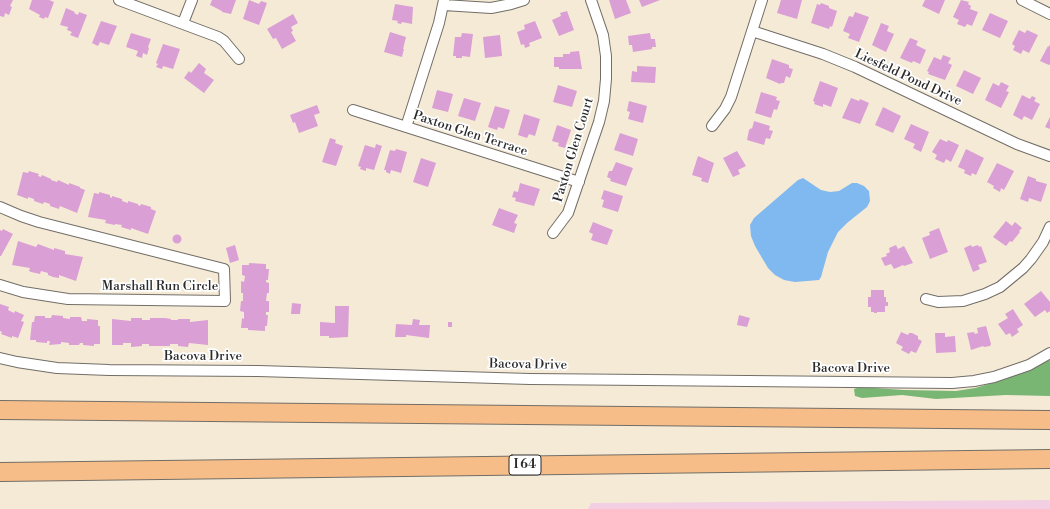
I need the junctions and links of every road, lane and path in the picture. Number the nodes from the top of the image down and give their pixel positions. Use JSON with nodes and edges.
{"nodes":[{"id":1,"x":119,"y":0,"type":"edge"},
{"id":2,"x":192,"y":0,"type":"edge"},
{"id":3,"x":524,"y":0,"type":"edge"},
{"id":4,"x":591,"y":0,"type":"edge"},
{"id":5,"x":762,"y":0,"type":"edge"},
{"id":6,"x":1022,"y":0,"type":"edge"},
{"id":7,"x":444,"y":3,"type":"edge"},
{"id":8,"x":1050,"y":14,"type":"edge"},
{"id":9,"x":183,"y":23,"type":"junction"},
{"id":10,"x":752,"y":31,"type":"junction"},
{"id":11,"x":239,"y":59,"type":"dead end"},
{"id":12,"x":353,"y":110,"type":"dead end"},
{"id":13,"x":712,"y":126,"type":"dead end"},
{"id":14,"x":406,"y":127,"type":"junction"},
{"id":15,"x":1050,"y":156,"type":"edge"},
{"id":16,"x":579,"y":182,"type":"junction"},
{"id":17,"x":0,"y":207,"type":"edge"},
{"id":18,"x":1050,"y":227,"type":"edge"},
{"id":19,"x":553,"y":233,"type":"dead end"},
{"id":20,"x":0,"y":285,"type":"edge"},
{"id":21,"x":926,"y":299,"type":"dead end"},
{"id":22,"x":1050,"y":353,"type":"edge"},
{"id":23,"x":0,"y":358,"type":"edge"},
{"id":24,"x":0,"y":410,"type":"edge"},
{"id":25,"x":1050,"y":420,"type":"edge"},
{"id":26,"x":1050,"y":459,"type":"edge"},
{"id":27,"x":0,"y":472,"type":"edge"}],
"edges":[{"from":1,"to":9,"type":"street"},
{"from":2,"to":9,"type":"street"},
{"from":3,"to":7,"type":"street"},
{"from":4,"to":16,"type":"street","name":"Paxton Glen Court"},
{"from":5,"to":10,"type":"street"},
{"from":6,"to":8,"type":"street"},
{"from":7,"to":14,"type":"street"},
{"from":9,"to":11,"type":"street"},
{"from":10,"to":13,"type":"street"},
{"from":10,"to":15,"type":"street","name":"Liesfeld Pond Drive"},
{"from":12,"to":14,"type":"street","name":"Paxton Glen Terrace"},
{"from":14,"to":16,"type":"street","name":"Paxton Glen Terrace"},
{"from":16,"to":19,"type":"street","name":"Paxton Glen Court"},
{"from":17,"to":20,"type":"street","name":"Marshall Run Circle"},
{"from":18,"to":21,"type":"street"},
{"from":22,"to":23,"type":"street","name":"Bacova Drive"},
{"from":24,"to":25,"type":"highway"},
{"from":26,"to":27,"type":"highway","number":"I 64"}]}
